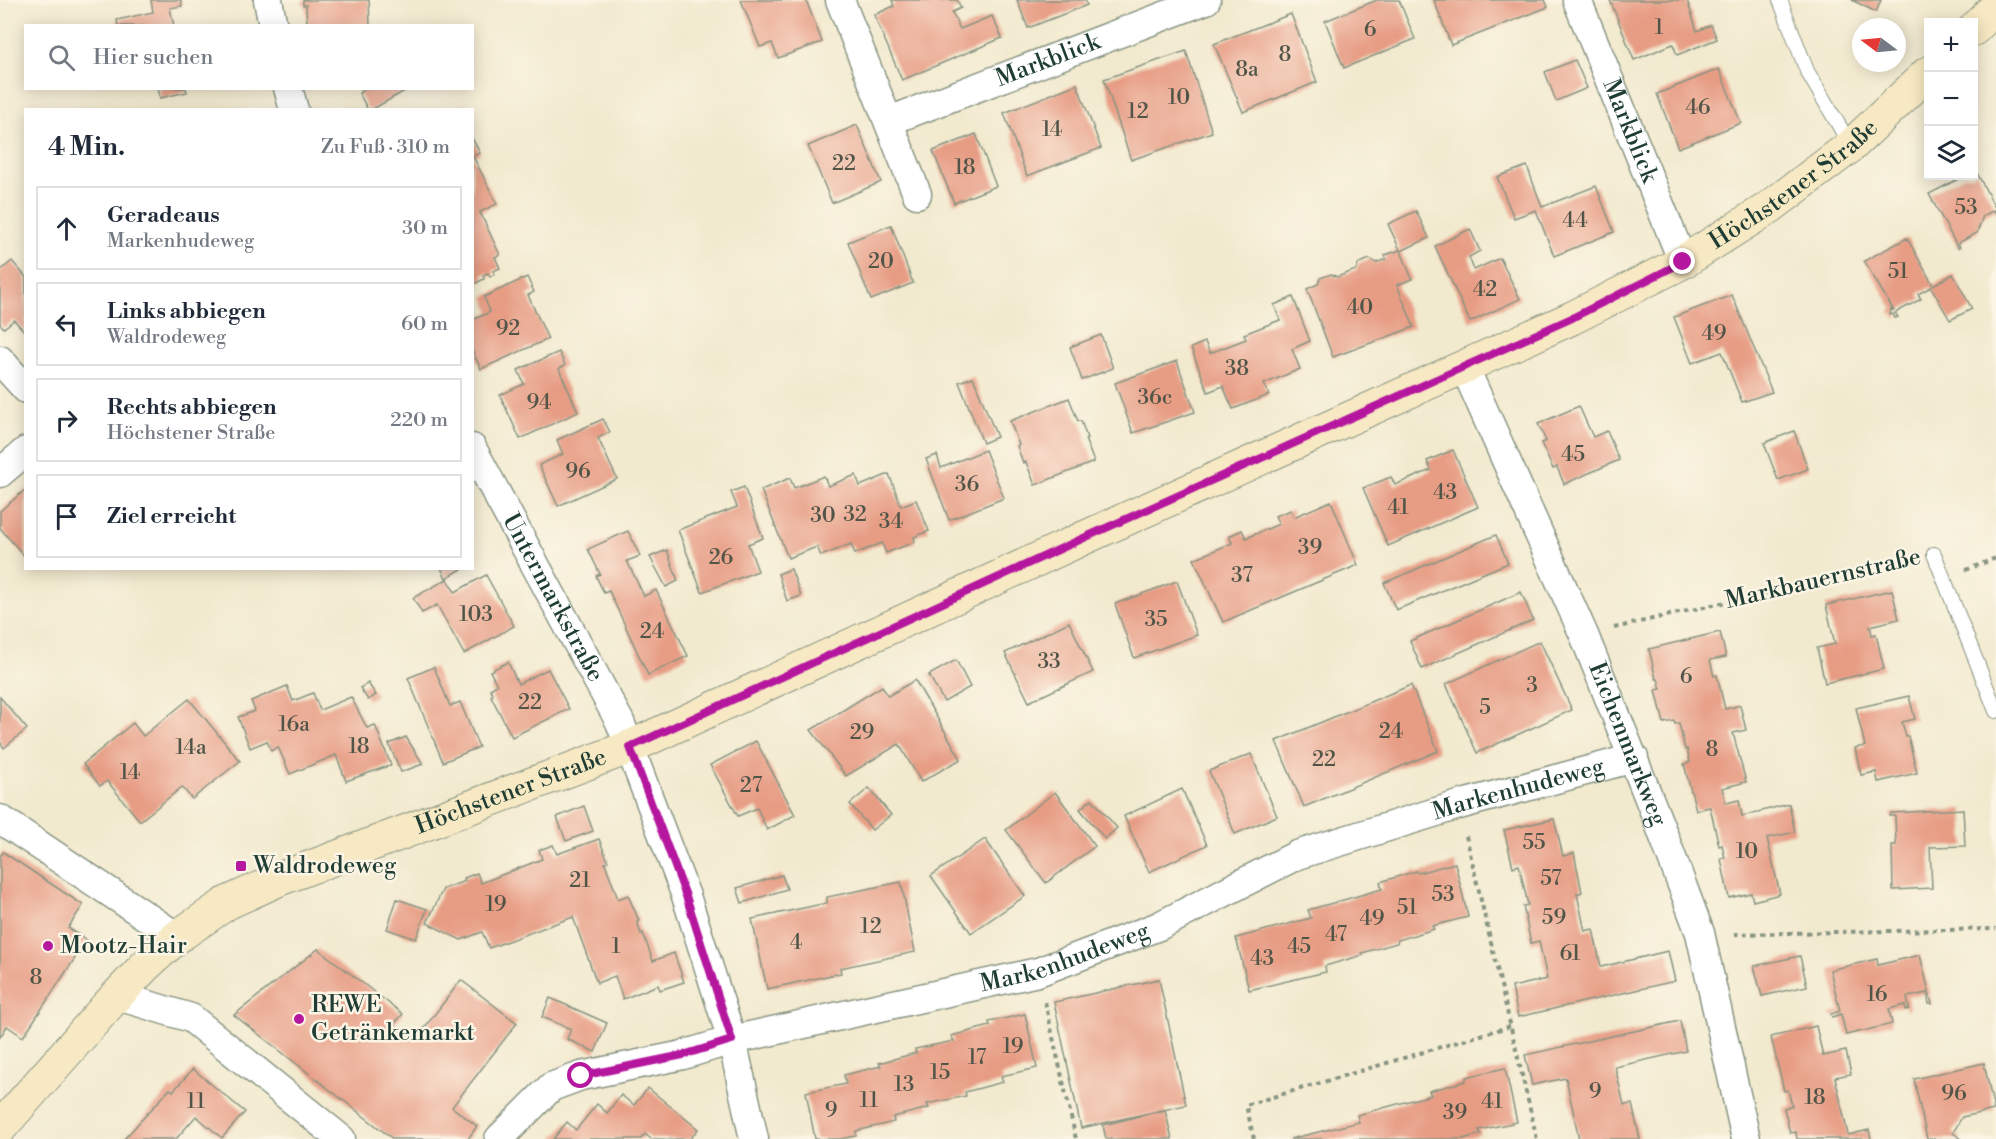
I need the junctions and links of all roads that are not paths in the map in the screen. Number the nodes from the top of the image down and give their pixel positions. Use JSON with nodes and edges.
{"nodes":[{"id":1,"x":268,"y":0,"type":"edge"},
{"id":2,"x":840,"y":0,"type":"edge"},
{"id":3,"x":1206,"y":0,"type":"edge"},
{"id":4,"x":1577,"y":0,"type":"edge"},
{"id":5,"x":1780,"y":0,"type":"edge"},
{"id":6,"x":1996,"y":7,"type":"edge"},
{"id":7,"x":273,"y":24,"type":"edge"},
{"id":8,"x":1978,"y":25,"type":"edge"},
{"id":9,"x":1924,"y":78,"type":"edge"},
{"id":10,"x":289,"y":90,"type":"edge"},
{"id":11,"x":293,"y":108,"type":"edge"},
{"id":12,"x":889,"y":122,"type":"junction"},
{"id":13,"x":1851,"y":146,"type":"junction"},
{"id":14,"x":917,"y":194,"type":"dead end"},
{"id":15,"x":1683,"y":262,"type":"junction"},
{"id":16,"x":0,"y":360,"type":"edge"},
{"id":17,"x":1464,"y":366,"type":"junction"},
{"id":18,"x":24,"y":387,"type":"edge"},
{"id":19,"x":474,"y":452,"type":"edge"},
{"id":20,"x":24,"y":454,"type":"edge"},
{"id":21,"x":0,"y":473,"type":"edge"},
{"id":22,"x":1934,"y":554,"type":"road end"},
{"id":23,"x":1996,"y":711,"type":"edge"},
{"id":24,"x":630,"y":747,"type":"junction"},
{"id":25,"x":1634,"y":758,"type":"junction"},
{"id":26,"x":0,"y":819,"type":"edge"},
{"id":27,"x":177,"y":937,"type":"junction"},
{"id":28,"x":118,"y":996,"type":"junction"},
{"id":29,"x":732,"y":1040,"type":"junction"},
{"id":30,"x":0,"y":1128,"type":"edge"},
{"id":31,"x":341,"y":1139,"type":"edge"},
{"id":32,"x":500,"y":1139,"type":"edge"},
{"id":33,"x":754,"y":1139,"type":"edge"},
{"id":34,"x":1746,"y":1139,"type":"edge"}],
"edges":[{"from":1,"to":7,"type":"street"},
{"from":2,"to":12,"type":"street"},
{"from":3,"to":12,"type":"street","name":"Markblick"},
{"from":4,"to":15,"type":"street","name":"Markblick"},
{"from":5,"to":13,"type":"lane"},
{"from":6,"to":8,"type":"main road"},
{"from":9,"to":13,"type":"main road","name":"Höchstener Straße"},
{"from":10,"to":11,"type":"street"},
{"from":12,"to":14,"type":"street"},
{"from":13,"to":15,"type":"main road","name":"Höchstener Straße"},
{"from":15,"to":17,"type":"main road","name":"Höchstener Straße"},
{"from":16,"to":18,"type":"street"},
{"from":17,"to":24,"type":"main road","name":"Höchstener Straße"},
{"from":17,"to":25,"type":"street","name":"Eichenmarkweg"},
{"from":19,"to":24,"type":"street","name":"Untermarkstraße"},
{"from":20,"to":21,"type":"street"},
{"from":22,"to":23,"type":"lane","name":"Markbauernstraße"},
{"from":24,"to":27,"type":"main road","name":"Höchstener Straße"},
{"from":24,"to":29,"type":"street"},
{"from":25,"to":29,"type":"street","name":"Markenhudeweg"},
{"from":25,"to":34,"type":"street","name":"Eichenmarkweg"},
{"from":26,"to":27,"type":"street"},
{"from":27,"to":28,"type":"main road","name":"Höchstener Straße"},
{"from":28,"to":30,"type":"main road","name":"Höchstener Straße"},
{"from":28,"to":31,"type":"street"},
{"from":29,"to":32,"type":"street","name":"Markenhudeweg"},
{"from":29,"to":33,"type":"street"}]}
